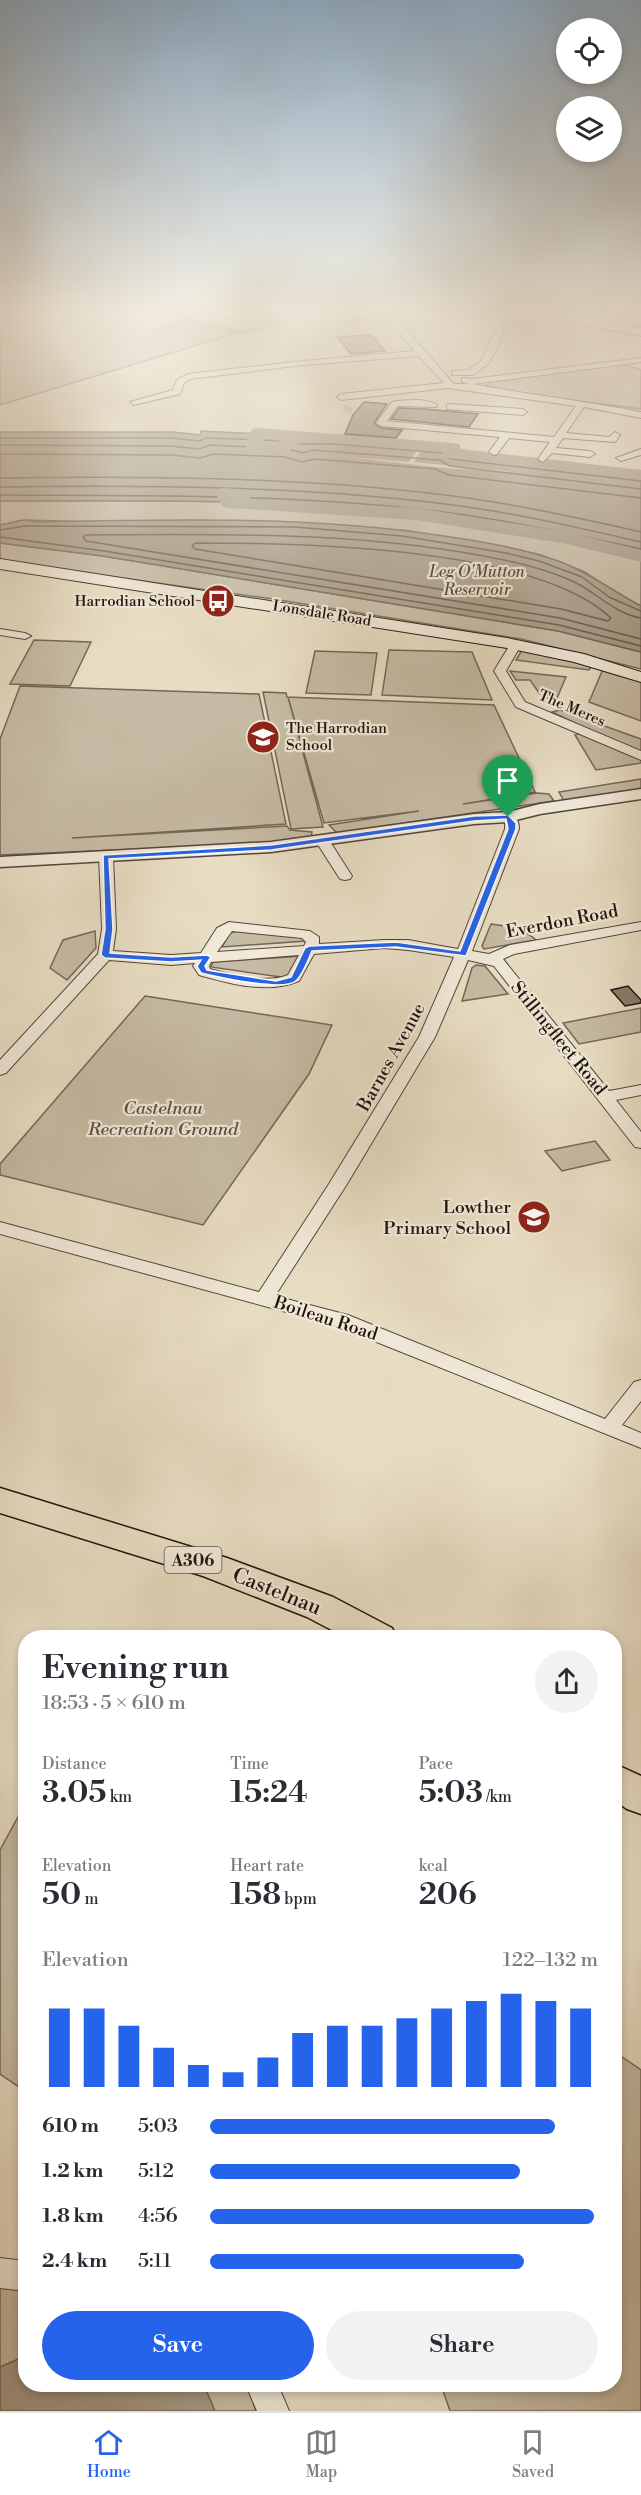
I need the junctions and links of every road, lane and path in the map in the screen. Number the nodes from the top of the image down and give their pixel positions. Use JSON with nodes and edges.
{"nodes":[{"id":1,"x":386,"y":424,"type":"edge"},
{"id":2,"x":567,"y":424,"type":"edge"},
{"id":3,"x":615,"y":435,"type":"dead end"},
{"id":4,"x":506,"y":436,"type":"junction"},
{"id":5,"x":557,"y":437,"type":"junction"},
{"id":6,"x":550,"y":450,"type":"junction"},
{"id":7,"x":494,"y":452,"type":"dead end"},
{"id":8,"x":641,"y":452,"type":"edge"},
{"id":9,"x":590,"y":454,"type":"dead end"},
{"id":10,"x":621,"y":458,"type":"dead end"},
{"id":11,"x":543,"y":459,"type":"dead end"},
{"id":12,"x":0,"y":564,"type":"edge"},
{"id":13,"x":0,"y":632,"type":"edge"},
{"id":14,"x":25,"y":636,"type":"dead end"},
{"id":15,"x":515,"y":645,"type":"junction"},
{"id":16,"x":641,"y":677,"type":"edge"},
{"id":17,"x":641,"y":756,"type":"edge"},
{"id":18,"x":641,"y":794,"type":"edge"},
{"id":19,"x":508,"y":817,"type":"junction"},
{"id":20,"x":322,"y":840,"type":"junction"},
{"id":21,"x":105,"y":856,"type":"junction"},
{"id":22,"x":0,"y":862,"type":"edge"},
{"id":23,"x":345,"y":876,"type":"dead end"},
{"id":24,"x":641,"y":926,"type":"edge"},
{"id":25,"x":309,"y":948,"type":"junction"},
{"id":26,"x":463,"y":954,"type":"junction"},
{"id":27,"x":105,"y":955,"type":"junction"},
{"id":28,"x":207,"y":957,"type":"junction"},
{"id":29,"x":491,"y":958,"type":"junction"},
{"id":30,"x":0,"y":1070,"type":"edge"},
{"id":31,"x":641,"y":1090,"type":"edge"},
{"id":32,"x":606,"y":1097,"type":"junction"},
{"id":33,"x":641,"y":1143,"type":"edge"},
{"id":34,"x":0,"y":1228,"type":"edge"},
{"id":35,"x":264,"y":1299,"type":"junction"},
{"id":36,"x":641,"y":1387,"type":"edge"},
{"id":37,"x":609,"y":1428,"type":"junction"},
{"id":38,"x":641,"y":1442,"type":"edge"},
{"id":39,"x":0,"y":1500,"type":"edge"},
{"id":40,"x":364,"y":1630,"type":"edge"},
{"id":41,"x":622,"y":1785,"type":"edge"},
{"id":42,"x":641,"y":1797,"type":"edge"},
{"id":43,"x":0,"y":2273,"type":"edge"},
{"id":44,"x":18,"y":2275,"type":"edge"},
{"id":45,"x":265,"y":2392,"type":"edge"},
{"id":46,"x":273,"y":2411,"type":"edge"}],
"edges":[{"from":1,"to":4,"type":"street"},
{"from":2,"to":5,"type":"street"},
{"from":3,"to":5,"type":"street"},
{"from":4,"to":5,"type":"street"},
{"from":4,"to":7,"type":"street"},
{"from":5,"to":6,"type":"street"},
{"from":6,"to":9,"type":"street"},
{"from":6,"to":11,"type":"street"},
{"from":8,"to":10,"type":"street"},
{"from":12,"to":15,"type":"main road","name":"Lonsdale Road"},
{"from":13,"to":14,"type":"street"},
{"from":15,"to":16,"type":"main road","name":"Lonsdale Road"},
{"from":15,"to":17,"type":"street","name":"The Meres"},
{"from":18,"to":19,"type":"street"},
{"from":19,"to":20,"type":"street"},
{"from":19,"to":26,"type":"street","name":"Barnes Avenue"},
{"from":20,"to":21,"type":"street"},
{"from":20,"to":23,"type":"street"},
{"from":21,"to":22,"type":"street"},
{"from":21,"to":27,"type":"street"},
{"from":24,"to":29,"type":"street","name":"Everdon Road"},
{"from":25,"to":26,"type":"street"},
{"from":25,"to":28,"type":"street"},
{"from":25,"to":28,"type":"street"},
{"from":25,"to":28,"type":"street"},
{"from":26,"to":29,"type":"street"},
{"from":26,"to":35,"type":"street","name":"Barnes Avenue"},
{"from":27,"to":28,"type":"street"},
{"from":27,"to":30,"type":"street"},
{"from":29,"to":32,"type":"street","name":"Stillingfleet Road"},
{"from":31,"to":32,"type":"street"},
{"from":32,"to":33,"type":"street","name":"Stillingfleet Road"},
{"from":34,"to":35,"type":"street","name":"Boileau Road"},
{"from":35,"to":37,"type":"street","name":"Boileau Road"},
{"from":36,"to":37,"type":"street"},
{"from":37,"to":38,"type":"street","name":"Boileau Road"},
{"from":39,"to":40,"type":"main road","name":"Castelnau","number":"A306"},
{"from":41,"to":42,"type":"main road"},
{"from":43,"to":44,"type":"street"},
{"from":45,"to":46,"type":"street"}]}
